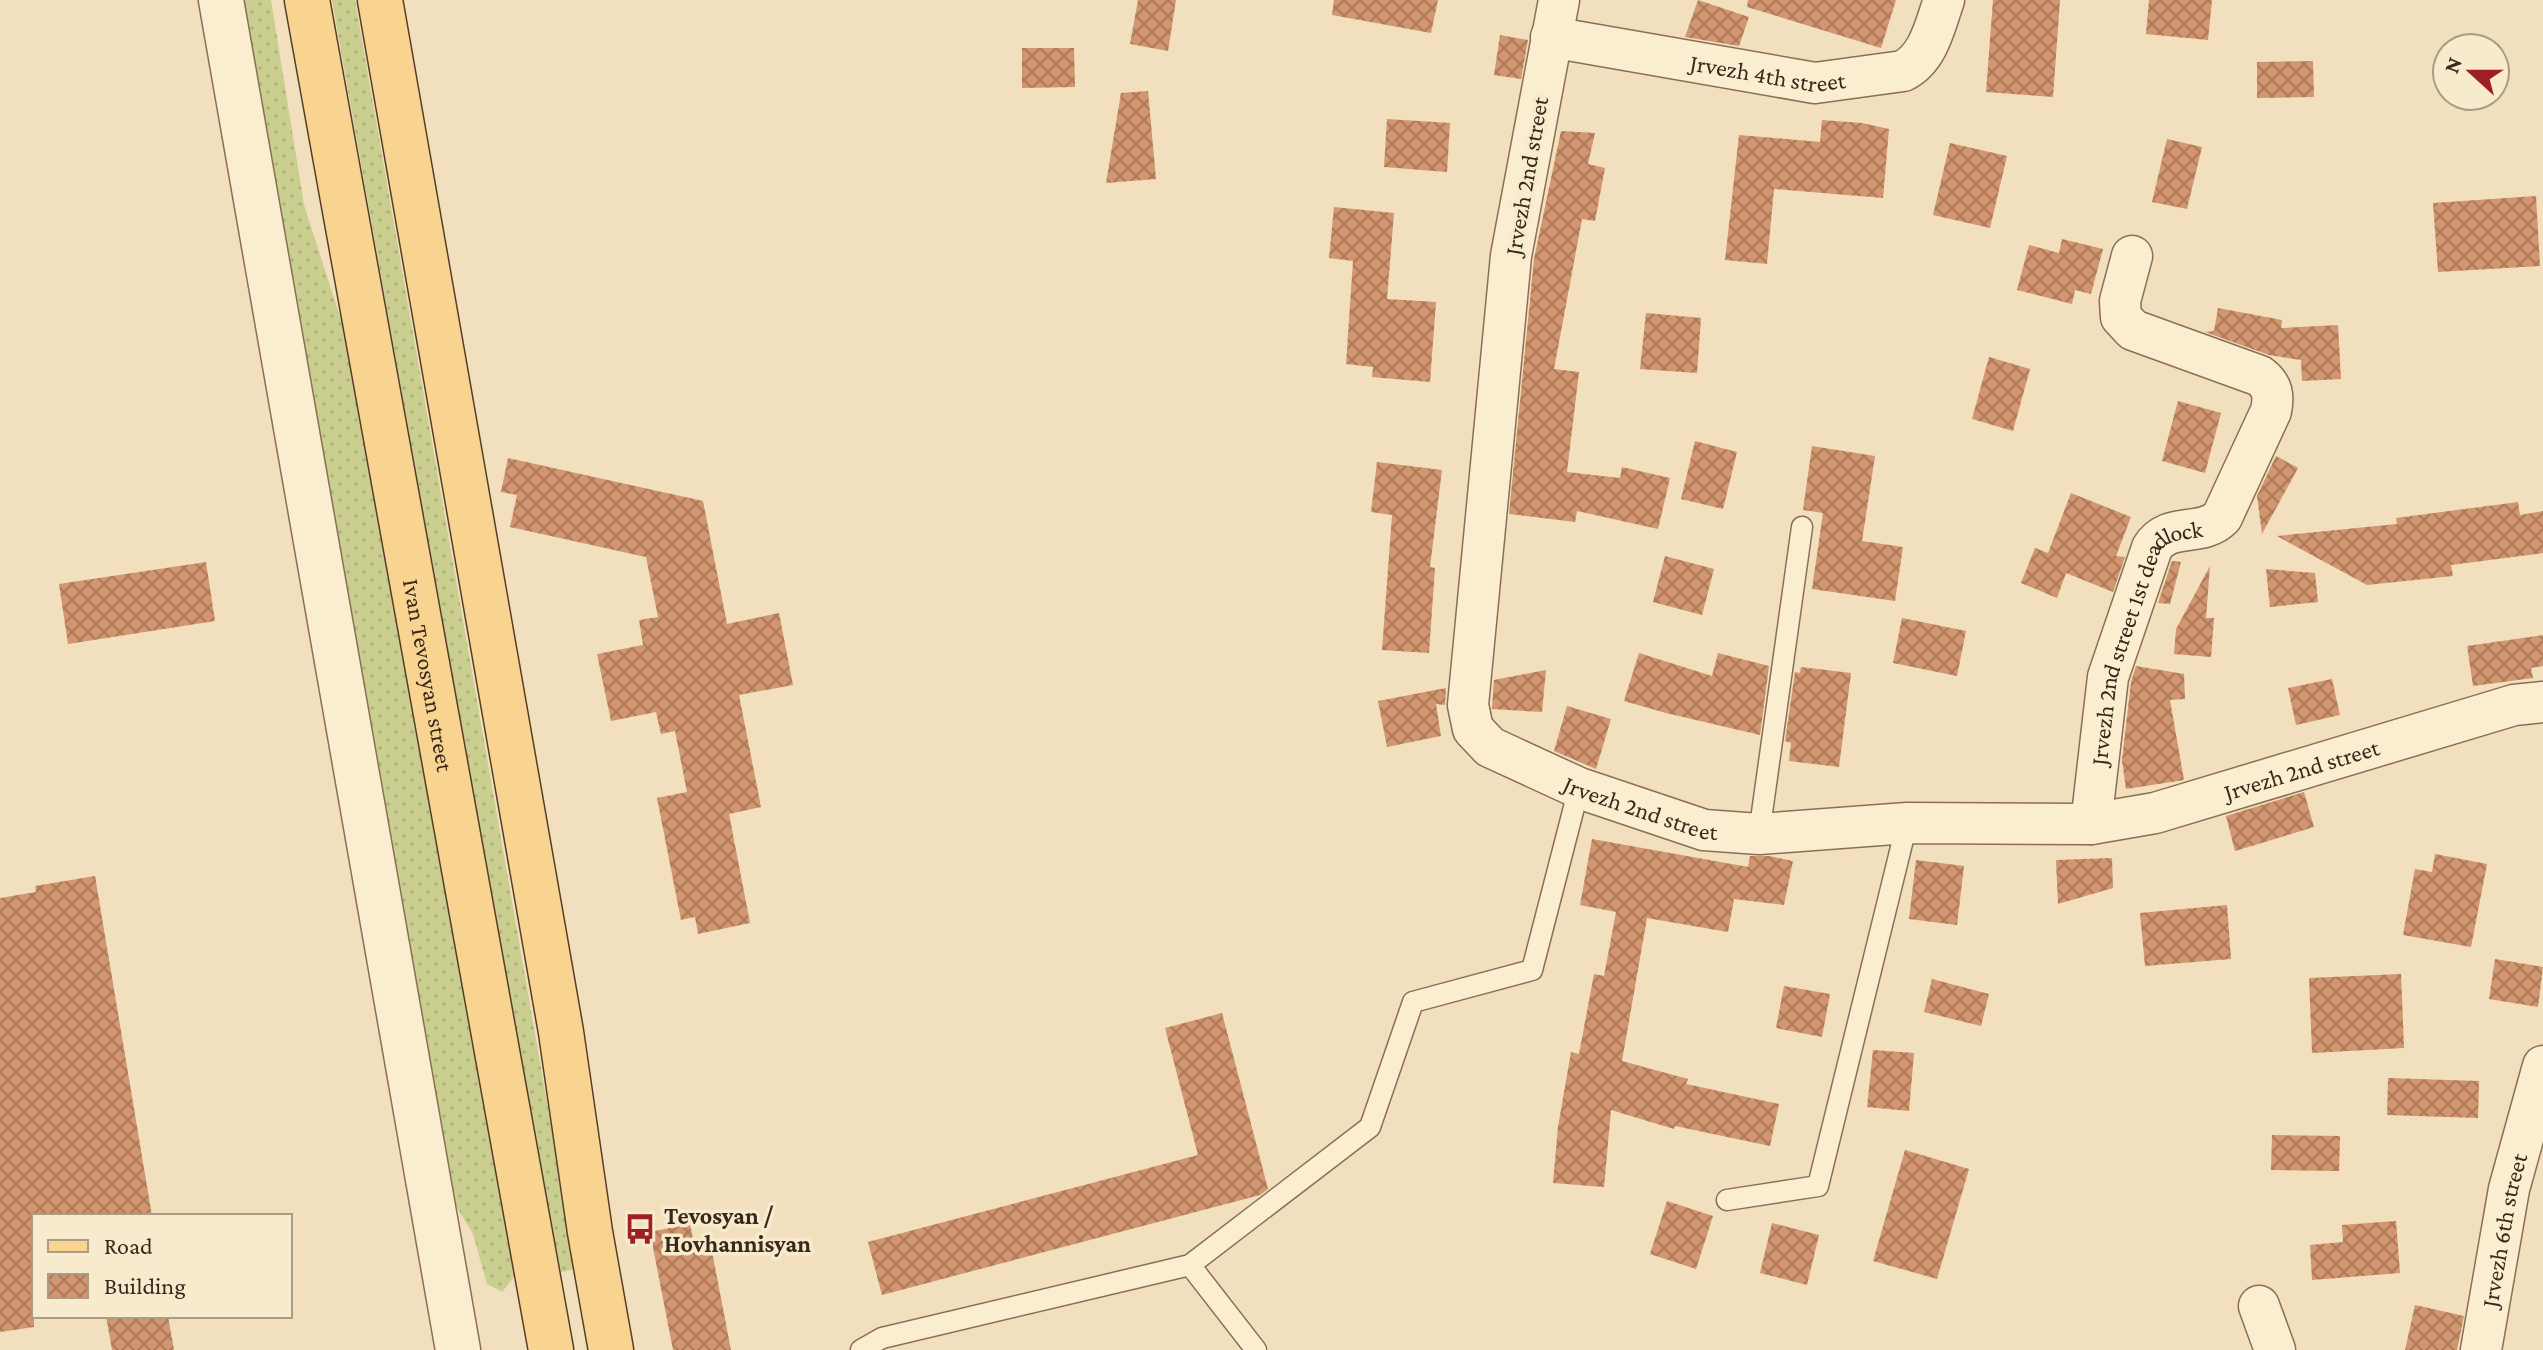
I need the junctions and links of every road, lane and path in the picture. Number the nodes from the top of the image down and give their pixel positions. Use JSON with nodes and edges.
{"nodes":[{"id":1,"x":221,"y":0,"type":"edge"},
{"id":2,"x":307,"y":0,"type":"edge"},
{"id":3,"x":380,"y":0,"type":"edge"},
{"id":4,"x":1944,"y":0,"type":"edge"},
{"id":5,"x":1555,"y":18,"type":"edge"},
{"id":6,"x":2132,"y":256,"type":"dead end"},
{"id":7,"x":1802,"y":527,"type":"dead end"},
{"id":8,"x":2543,"y":702,"type":"edge"},
{"id":9,"x":1579,"y":788,"type":"junction"},
{"id":10,"x":1907,"y":823,"type":"junction"},
{"id":11,"x":2091,"y":824,"type":"junction"},
{"id":12,"x":1759,"y":834,"type":"junction"},
{"id":13,"x":2543,"y":1066,"type":"edge"},
{"id":14,"x":1727,"y":1200,"type":"dead end"},
{"id":15,"x":1190,"y":1265,"type":"junction"},
{"id":16,"x":2259,"y":1306,"type":"dead end"},
{"id":17,"x":458,"y":1350,"type":"edge"},
{"id":18,"x":551,"y":1350,"type":"edge"},
{"id":19,"x":611,"y":1350,"type":"edge"},
{"id":20,"x":861,"y":1350,"type":"edge"},
{"id":21,"x":1256,"y":1350,"type":"edge"},
{"id":22,"x":2275,"y":1350,"type":"edge"},
{"id":23,"x":2481,"y":1350,"type":"edge"}],
"edges":[{"from":1,"to":17,"type":"street"},
{"from":2,"to":18,"type":"main road","name":"Ivan Tevosyan street"},
{"from":3,"to":19,"type":"main road"},
{"from":4,"to":5,"type":"street","name":"Jrvezh 4th street"},
{"from":5,"to":9,"type":"street","name":"Jrvezh 2nd street"},
{"from":6,"to":11,"type":"street","name":"Jrvezh 2nd street 1st deadlock"},
{"from":7,"to":12,"type":"lane"},
{"from":8,"to":11,"type":"street","name":"Jrvezh 2nd street"},
{"from":9,"to":12,"type":"street","name":"Jrvezh 2nd street"},
{"from":9,"to":15,"type":"lane"},
{"from":10,"to":11,"type":"street","name":"Jrvezh 2nd street"},
{"from":10,"to":12,"type":"street","name":"Jrvezh 2nd street"},
{"from":10,"to":14,"type":"lane"},
{"from":13,"to":23,"type":"street","name":"Jrvezh 6th street"},
{"from":15,"to":20,"type":"lane"},
{"from":15,"to":21,"type":"lane"},
{"from":16,"to":22,"type":"street"}]}
